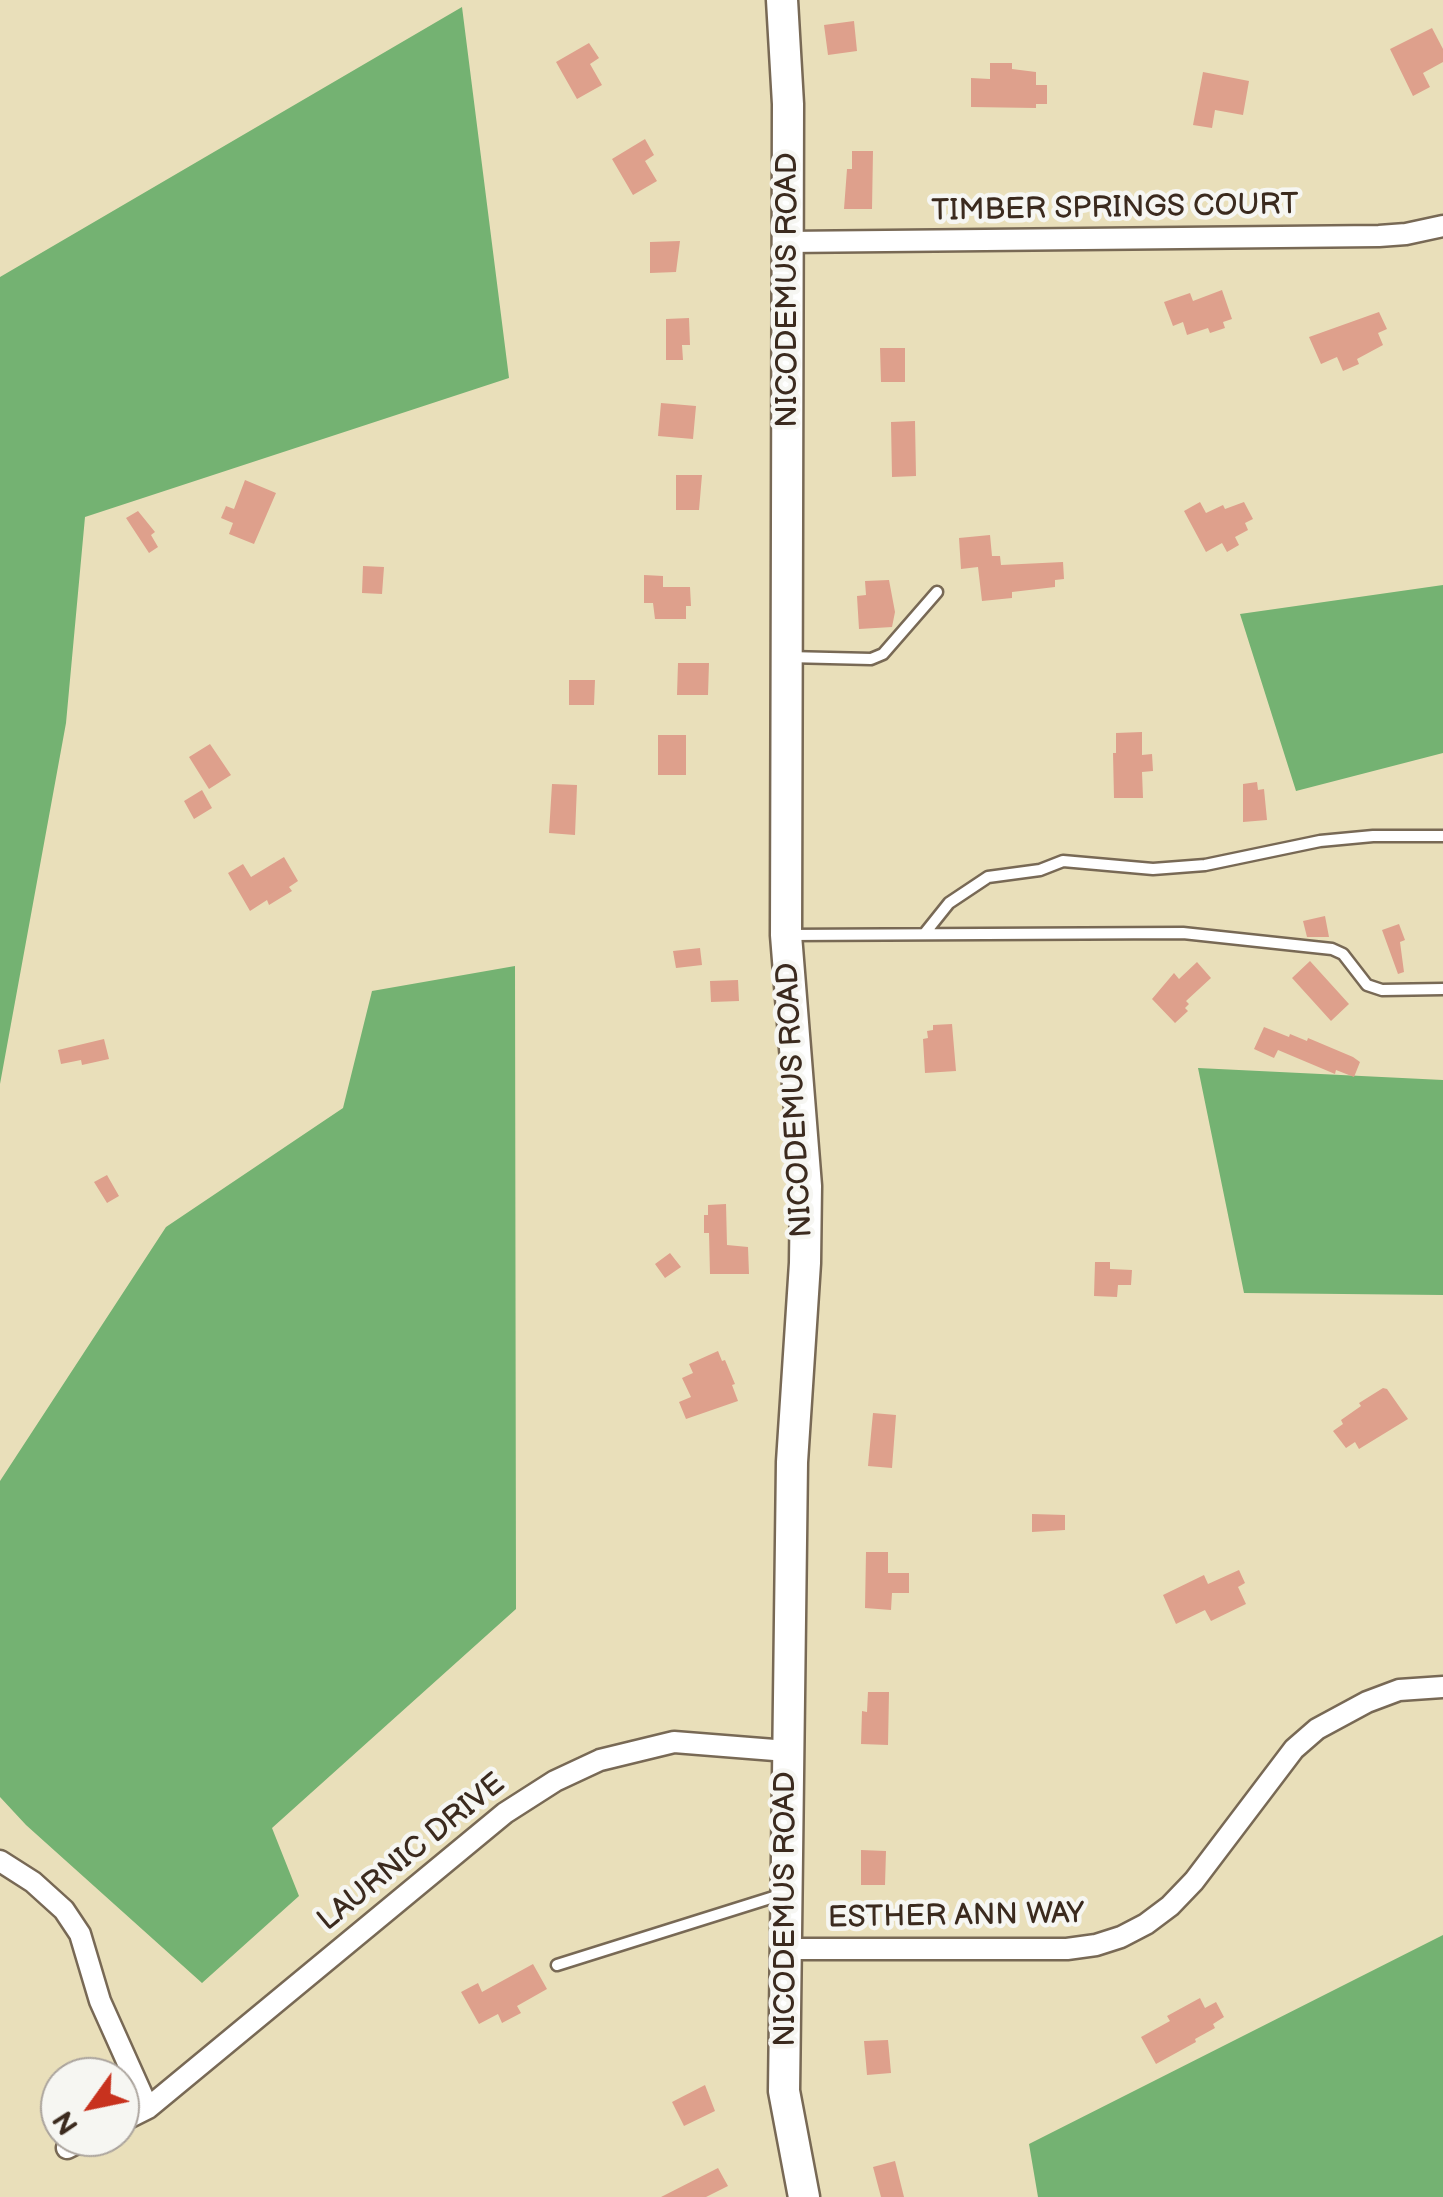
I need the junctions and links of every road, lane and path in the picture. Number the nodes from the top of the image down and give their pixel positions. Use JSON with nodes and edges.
{"nodes":[{"id":1,"x":782,"y":0,"type":"edge"},
{"id":2,"x":1443,"y":226,"type":"edge"},
{"id":3,"x":787,"y":242,"type":"junction"},
{"id":4,"x":937,"y":592,"type":"dead end"},
{"id":5,"x":788,"y":658,"type":"junction"},
{"id":6,"x":1443,"y":836,"type":"edge"},
{"id":7,"x":925,"y":932,"type":"junction"},
{"id":8,"x":786,"y":935,"type":"junction"},
{"id":9,"x":1443,"y":989,"type":"edge"},
{"id":10,"x":1443,"y":1686,"type":"edge"},
{"id":11,"x":787,"y":1752,"type":"junction"},
{"id":12,"x":0,"y":1861,"type":"edge"},
{"id":13,"x":787,"y":1893,"type":"junction"},
{"id":14,"x":787,"y":1950,"type":"junction"},
{"id":15,"x":557,"y":1965,"type":"dead end"},
{"id":16,"x":148,"y":2108,"type":"junction"},
{"id":17,"x":140,"y":2112,"type":"edge"},
{"id":18,"x":804,"y":2197,"type":"edge"}],
"edges":[{"from":1,"to":3,"type":"street","name":"NICODEMUS ROAD"},
{"from":2,"to":3,"type":"street","name":"TIMBER SPRINGS COURT"},
{"from":3,"to":5,"type":"street","name":"NICODEMUS ROAD"},
{"from":4,"to":5,"type":"lane"},
{"from":5,"to":8,"type":"street","name":"NICODEMUS ROAD"},
{"from":6,"to":7,"type":"lane"},
{"from":7,"to":8,"type":"lane"},
{"from":7,"to":9,"type":"lane"},
{"from":8,"to":11,"type":"street","name":"NICODEMUS ROAD"},
{"from":10,"to":14,"type":"street","name":"ESTHER ANN WAY"},
{"from":11,"to":13,"type":"street","name":"NICODEMUS ROAD"},
{"from":11,"to":16,"type":"street","name":"LAURNIC DRIVE"},
{"from":12,"to":16,"type":"street"},
{"from":13,"to":14,"type":"street","name":"NICODEMUS ROAD"},
{"from":13,"to":15,"type":"lane"},
{"from":14,"to":18,"type":"street","name":"NICODEMUS ROAD"},
{"from":16,"to":17,"type":"street","name":"LAURNIC DRIVE"}]}
